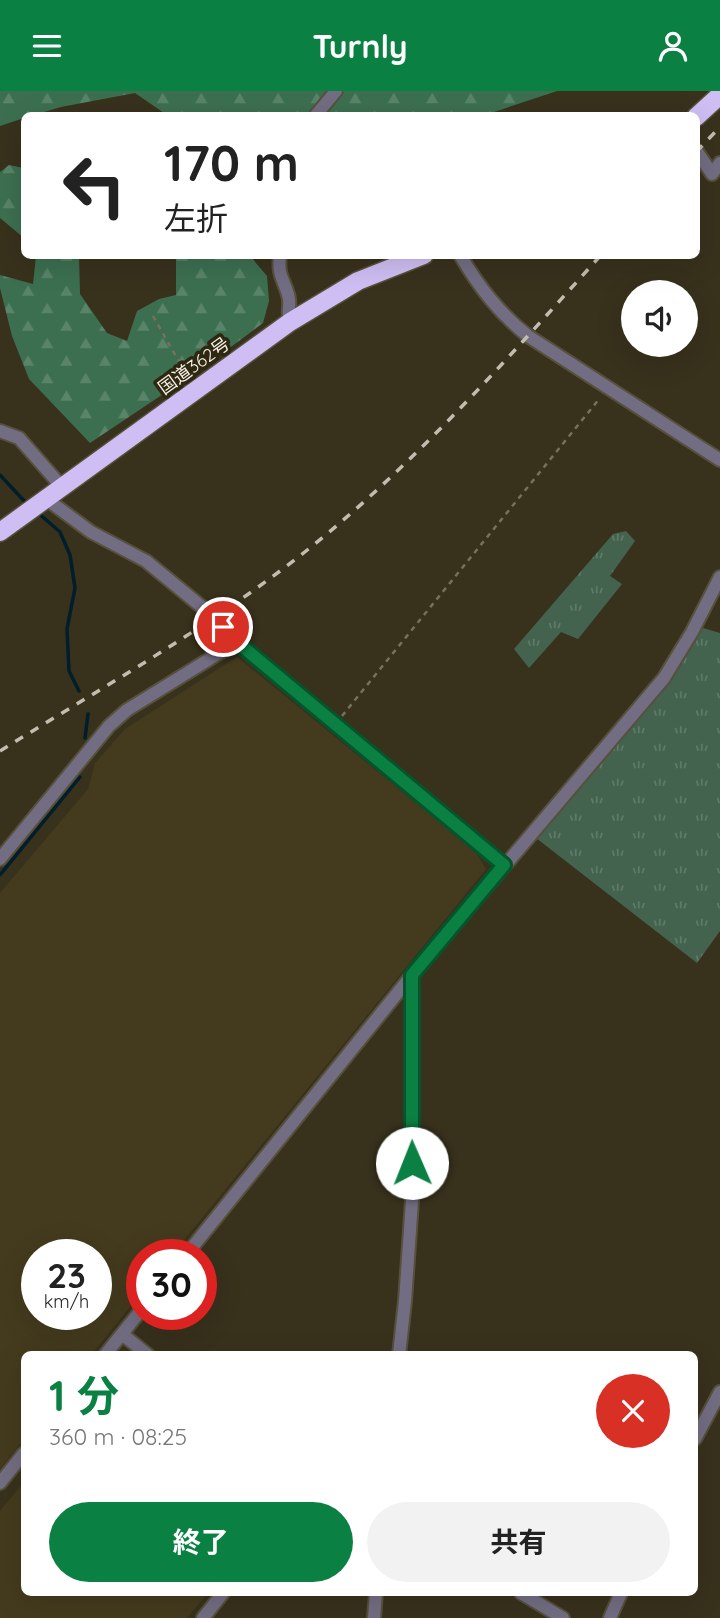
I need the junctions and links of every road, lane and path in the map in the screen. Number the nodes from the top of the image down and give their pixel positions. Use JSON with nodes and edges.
{"nodes":[{"id":1,"x":335,"y":91,"type":"edge"},
{"id":2,"x":720,"y":95,"type":"edge"},
{"id":3,"x":318,"y":112,"type":"edge"},
{"id":4,"x":700,"y":113,"type":"edge"},
{"id":5,"x":700,"y":156,"type":"edge"},
{"id":6,"x":720,"y":163,"type":"edge"},
{"id":7,"x":280,"y":259,"type":"edge"},
{"id":8,"x":414,"y":259,"type":"edge"},
{"id":9,"x":462,"y":259,"type":"edge"},
{"id":10,"x":153,"y":316,"type":"dead end"},
{"id":11,"x":290,"y":322,"type":"junction"},
{"id":12,"x":609,"y":387,"type":"junction"},
{"id":13,"x":196,"y":390,"type":"junction"},
{"id":14,"x":0,"y":431,"type":"edge"},
{"id":15,"x":720,"y":460,"type":"edge"},
{"id":16,"x":62,"y":487,"type":"junction"},
{"id":17,"x":45,"y":498,"type":"junction"},
{"id":18,"x":0,"y":532,"type":"edge"},
{"id":19,"x":720,"y":577,"type":"edge"},
{"id":20,"x":208,"y":612,"type":"dead end"},
{"id":21,"x":223,"y":627,"type":"dead end"},
{"id":22,"x":237,"y":642,"type":"junction"},
{"id":23,"x":336,"y":724,"type":"junction"},
{"id":24,"x":0,"y":859,"type":"edge"},
{"id":25,"x":504,"y":865,"type":"junction"},
{"id":26,"x":412,"y":975,"type":"junction"},
{"id":27,"x":199,"y":1239,"type":"edge"},
{"id":28,"x":126,"y":1328,"type":"edge"},
{"id":29,"x":122,"y":1333,"type":"junction"},
{"id":30,"x":107,"y":1351,"type":"edge"},
{"id":31,"x":143,"y":1351,"type":"edge"},
{"id":32,"x":399,"y":1351,"type":"edge"},
{"id":33,"x":720,"y":1392,"type":"edge"},
{"id":34,"x":698,"y":1433,"type":"edge"},
{"id":35,"x":21,"y":1457,"type":"edge"},
{"id":36,"x":0,"y":1483,"type":"edge"},
{"id":37,"x":221,"y":1596,"type":"edge"},
{"id":38,"x":376,"y":1596,"type":"edge"},
{"id":39,"x":526,"y":1596,"type":"edge"},
{"id":40,"x":620,"y":1596,"type":"edge"},
{"id":41,"x":203,"y":1618,"type":"edge"},
{"id":42,"x":374,"y":1618,"type":"edge"},
{"id":43,"x":563,"y":1618,"type":"edge"},
{"id":44,"x":610,"y":1618,"type":"edge"}],
"edges":[{"from":1,"to":3,"type":"street"},
{"from":2,"to":4,"type":"highway"},
{"from":5,"to":6,"type":"street"},
{"from":7,"to":11,"type":"street"},
{"from":8,"to":11,"type":"highway","name":"国道362号"},
{"from":9,"to":12,"type":"street"},
{"from":10,"to":13,"type":"path"},
{"from":11,"to":13,"type":"highway","name":"国道362号"},
{"from":12,"to":15,"type":"street"},
{"from":12,"to":23,"type":"path"},
{"from":13,"to":16,"type":"highway","name":"国道362号"},
{"from":14,"to":16,"type":"street"},
{"from":16,"to":17,"type":"highway","name":"国道362号"},
{"from":17,"to":18,"type":"highway","name":"国道362号"},
{"from":17,"to":20,"type":"street"},
{"from":19,"to":25,"type":"street"},
{"from":21,"to":22,"type":"street"},
{"from":22,"to":23,"type":"street"},
{"from":22,"to":24,"type":"street"},
{"from":23,"to":25,"type":"street"},
{"from":25,"to":26,"type":"street"},
{"from":26,"to":27,"type":"street"},
{"from":26,"to":32,"type":"street"},
{"from":28,"to":29,"type":"street"},
{"from":29,"to":30,"type":"street"},
{"from":29,"to":31,"type":"street"},
{"from":33,"to":34,"type":"street"},
{"from":35,"to":36,"type":"street"},
{"from":37,"to":41,"type":"street"},
{"from":38,"to":42,"type":"street"},
{"from":39,"to":43,"type":"street"},
{"from":40,"to":44,"type":"street"}]}
